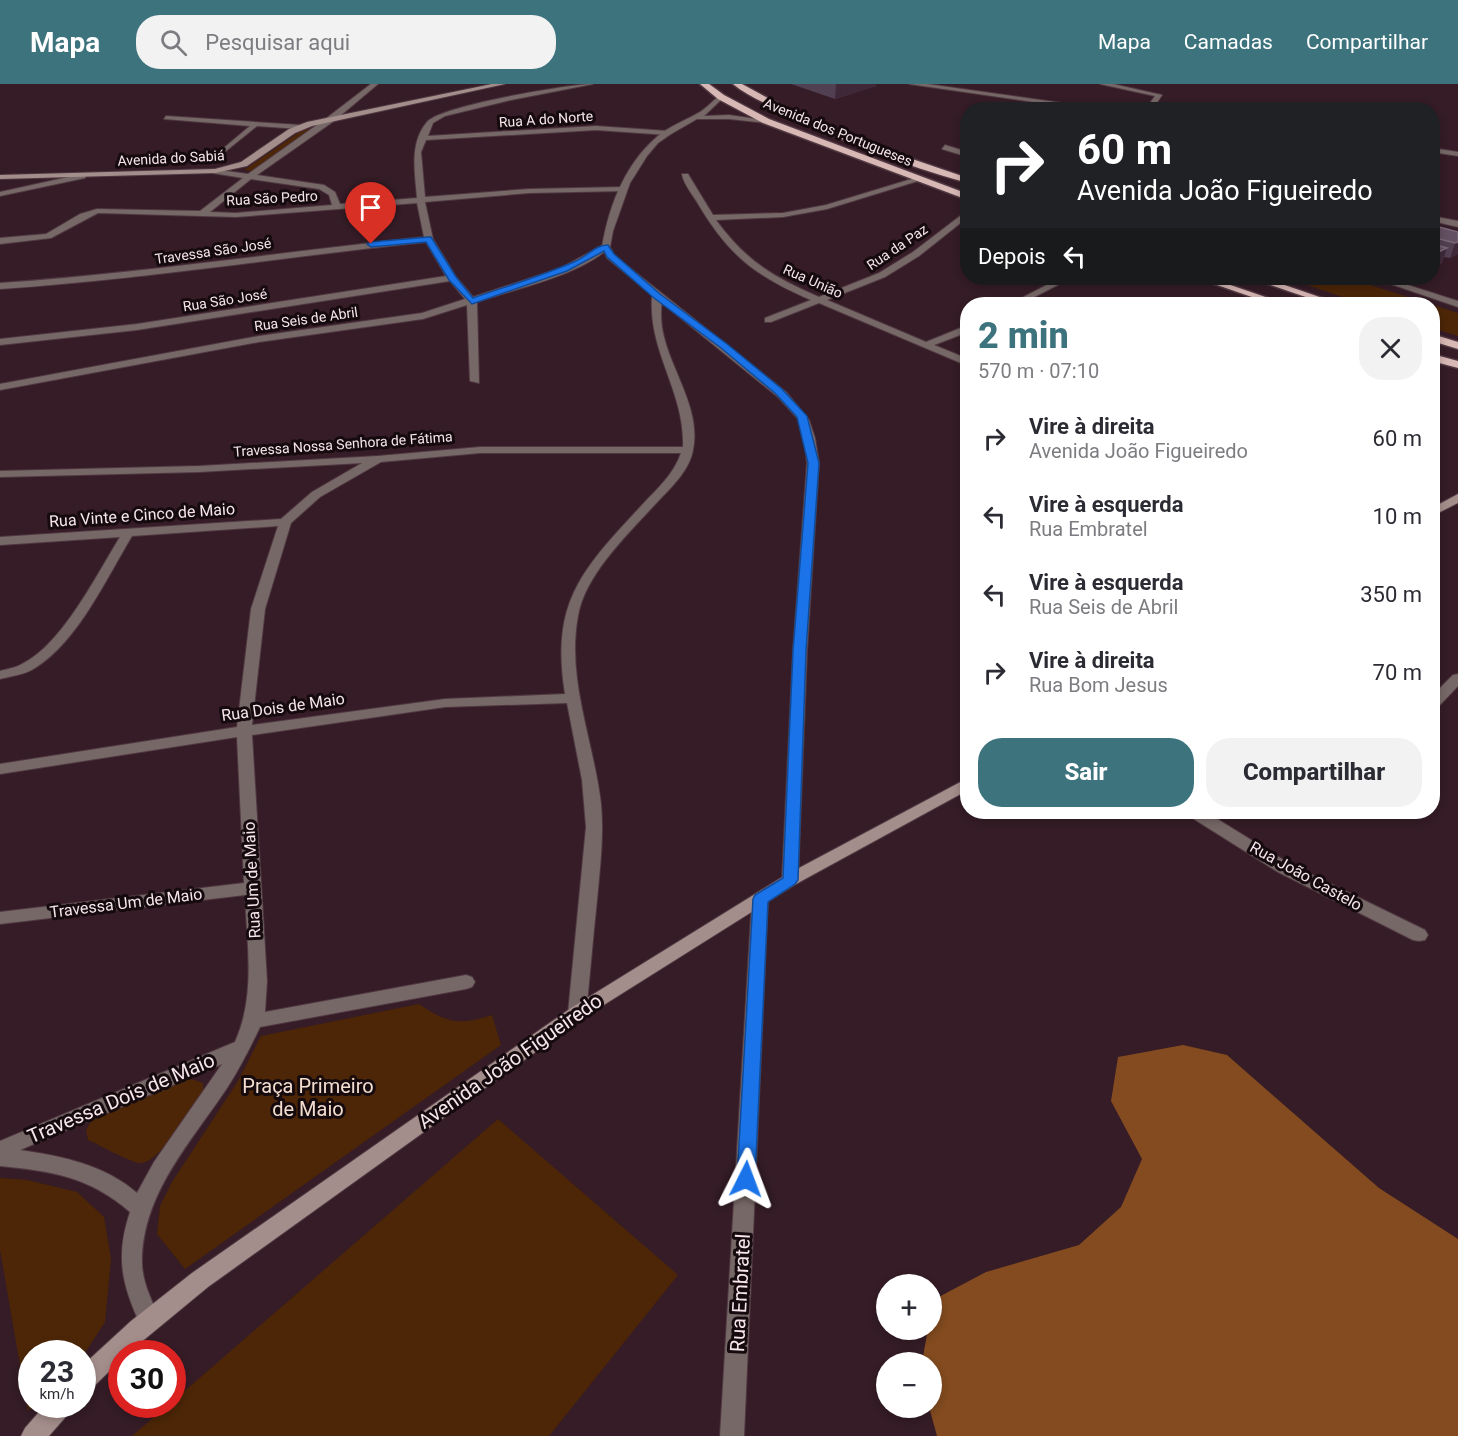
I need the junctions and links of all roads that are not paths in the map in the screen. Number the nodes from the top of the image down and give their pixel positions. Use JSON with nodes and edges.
{"nodes":[{"id":1,"x":375,"y":84,"type":"edge"},
{"id":2,"x":502,"y":84,"type":"edge"},
{"id":3,"x":590,"y":84,"type":"edge"},
{"id":4,"x":704,"y":84,"type":"edge"},
{"id":5,"x":737,"y":84,"type":"edge"},
{"id":6,"x":912,"y":84,"type":"edge"},
{"id":7,"x":1103,"y":84,"type":"edge"},
{"id":8,"x":721,"y":98,"type":"junction"},
{"id":9,"x":1048,"y":102,"type":"edge"},
{"id":10,"x":1154,"y":102,"type":"edge"},
{"id":11,"x":166,"y":118,"type":"dead end"},
{"id":12,"x":331,"y":119,"type":"junction"},
{"id":13,"x":694,"y":119,"type":"junction"},
{"id":14,"x":766,"y":121,"type":"junction"},
{"id":15,"x":256,"y":124,"type":"junction"},
{"id":16,"x":300,"y":128,"type":"junction"},
{"id":17,"x":668,"y":133,"type":"junction"},
{"id":18,"x":425,"y":138,"type":"junction"},
{"id":19,"x":945,"y":147,"type":"dead end"},
{"id":20,"x":1440,"y":151,"type":"edge"},
{"id":21,"x":960,"y":152,"type":"edge"},
{"id":22,"x":221,"y":153,"type":"dead end"},
{"id":23,"x":1458,"y":154,"type":"edge"},
{"id":24,"x":215,"y":171,"type":"junction"},
{"id":25,"x":252,"y":175,"type":"junction"},
{"id":26,"x":82,"y":176,"type":"junction"},
{"id":27,"x":685,"y":176,"type":"dead end"},
{"id":28,"x":0,"y":177,"type":"edge"},
{"id":29,"x":960,"y":178,"type":"edge"},
{"id":30,"x":915,"y":179,"type":"junction"},
{"id":31,"x":623,"y":189,"type":"junction"},
{"id":32,"x":960,"y":194,"type":"edge"},
{"id":33,"x":0,"y":195,"type":"edge"},
{"id":34,"x":421,"y":201,"type":"junction"},
{"id":35,"x":336,"y":208,"type":"junction"},
{"id":36,"x":201,"y":215,"type":"junction"},
{"id":37,"x":710,"y":218,"type":"junction"},
{"id":38,"x":960,"y":218,"type":"edge"},
{"id":39,"x":1440,"y":220,"type":"edge"},
{"id":40,"x":1458,"y":224,"type":"edge"},
{"id":41,"x":429,"y":239,"type":"junction"},
{"id":42,"x":0,"y":241,"type":"edge"},
{"id":43,"x":606,"y":247,"type":"junction"},
{"id":44,"x":452,"y":278,"type":"junction"},
{"id":45,"x":1053,"y":285,"type":"edge"},
{"id":46,"x":1223,"y":285,"type":"edge"},
{"id":47,"x":1280,"y":285,"type":"edge"},
{"id":48,"x":1400,"y":285,"type":"edge"},
{"id":49,"x":0,"y":286,"type":"edge"},
{"id":50,"x":657,"y":296,"type":"junction"},
{"id":51,"x":1030,"y":297,"type":"edge"},
{"id":52,"x":1260,"y":297,"type":"edge"},
{"id":53,"x":1315,"y":297,"type":"edge"},
{"id":54,"x":1436,"y":297,"type":"edge"},
{"id":55,"x":1440,"y":298,"type":"edge"},
{"id":56,"x":821,"y":300,"type":"junction"},
{"id":57,"x":472,"y":301,"type":"junction"},
{"id":58,"x":1458,"y":304,"type":"edge"},
{"id":59,"x":768,"y":320,"type":"dead end"},
{"id":60,"x":960,"y":331,"type":"edge"},
{"id":61,"x":1440,"y":340,"type":"edge"},
{"id":62,"x":0,"y":342,"type":"edge"},
{"id":63,"x":926,"y":345,"type":"junction"},
{"id":64,"x":1458,"y":346,"type":"edge"},
{"id":65,"x":1440,"y":359,"type":"edge"},
{"id":66,"x":960,"y":360,"type":"edge"},
{"id":67,"x":1458,"y":365,"type":"edge"},
{"id":68,"x":475,"y":381,"type":"dead end"},
{"id":69,"x":0,"y":387,"type":"edge"},
{"id":70,"x":688,"y":450,"type":"junction"},
{"id":71,"x":378,"y":459,"type":"junction"},
{"id":72,"x":0,"y":474,"type":"edge"},
{"id":73,"x":1458,"y":498,"type":"edge"},
{"id":74,"x":1440,"y":507,"type":"edge"},
{"id":75,"x":285,"y":522,"type":"junction"},
{"id":76,"x":128,"y":532,"type":"junction"},
{"id":77,"x":0,"y":541,"type":"edge"},
{"id":78,"x":0,"y":675,"type":"edge"},
{"id":79,"x":1458,"y":678,"type":"edge"},
{"id":80,"x":1440,"y":697,"type":"edge"},
{"id":81,"x":572,"y":698,"type":"junction"},
{"id":82,"x":244,"y":731,"type":"junction"},
{"id":83,"x":0,"y":769,"type":"edge"},
{"id":84,"x":960,"y":787,"type":"edge"},
{"id":85,"x":1206,"y":819,"type":"edge"},
{"id":86,"x":790,"y":880,"type":"junction"},
{"id":87,"x":251,"y":888,"type":"junction"},
{"id":88,"x":760,"y":899,"type":"junction"},
{"id":89,"x":0,"y":918,"type":"edge"},
{"id":90,"x":1419,"y":935,"type":"dead end"},
{"id":91,"x":466,"y":982,"type":"dead end"},
{"id":92,"x":577,"y":1013,"type":"junction"},
{"id":93,"x":253,"y":1021,"type":"junction"},
{"id":94,"x":242,"y":1047,"type":"junction"},
{"id":95,"x":0,"y":1150,"type":"edge"},
{"id":96,"x":0,"y":1157,"type":"edge"},
{"id":97,"x":141,"y":1209,"type":"junction"},
{"id":98,"x":149,"y":1319,"type":"junction"},
{"id":99,"x":96,"y":1368,"type":"edge"},
{"id":100,"x":49,"y":1418,"type":"edge"},
{"id":101,"x":33,"y":1436,"type":"edge"},
{"id":102,"x":732,"y":1436,"type":"edge"}],
"edges":[{"from":1,"to":12,"type":"street"},
{"from":2,"to":12,"type":"main road","name":"Avenida do Sabiá"},
{"from":3,"to":18,"type":"street"},
{"from":4,"to":8,"type":"highway","name":"Avenida dos Portugueses"},
{"from":5,"to":29,"type":"highway","name":"Avenida dos Portugueses"},
{"from":6,"to":9,"type":"street"},
{"from":7,"to":10,"type":"street"},
{"from":8,"to":13,"type":"street"},
{"from":8,"to":14,"type":"highway","name":"Avenida dos Portugueses"},
{"from":11,"to":15,"type":"lane"},
{"from":12,"to":16,"type":"main road","name":"Avenida do Sabiá"},
{"from":12,"to":25,"type":"street"},
{"from":13,"to":14,"type":"street"},
{"from":13,"to":17,"type":"street"},
{"from":14,"to":30,"type":"highway","name":"Avenida dos Portugueses"},
{"from":15,"to":16,"type":"lane"},
{"from":15,"to":22,"type":"lane"},
{"from":16,"to":24,"type":"main road","name":"Avenida do Sabiá"},
{"from":17,"to":18,"type":"street","name":"Rua A do Norte"},
{"from":17,"to":31,"type":"street"},
{"from":18,"to":34,"type":"street"},
{"from":19,"to":21,"type":"street"},
{"from":20,"to":23,"type":"street"},
{"from":24,"to":25,"type":"street"},
{"from":24,"to":26,"type":"main road","name":"Avenida do Sabiá"},
{"from":25,"to":35,"type":"street"},
{"from":25,"to":36,"type":"street"},
{"from":26,"to":28,"type":"main road","name":"Avenida do Sabiá"},
{"from":26,"to":33,"type":"street"},
{"from":27,"to":37,"type":"street","name":"Rua União"},
{"from":30,"to":32,"type":"highway","name":"Avenida dos Portugueses"},
{"from":30,"to":37,"type":"street"},
{"from":31,"to":34,"type":"street","name":"Rua São Pedro"},
{"from":31,"to":43,"type":"street"},
{"from":34,"to":35,"type":"street","name":"Rua São Pedro"},
{"from":34,"to":41,"type":"street"},
{"from":35,"to":36,"type":"street","name":"Rua São Pedro"},
{"from":36,"to":42,"type":"street","name":"Rua São Pedro"},
{"from":37,"to":56,"type":"street","name":"Rua União"},
{"from":38,"to":56,"type":"street","name":"Rua da Paz"},
{"from":39,"to":40,"type":"street"},
{"from":41,"to":44,"type":"street"},
{"from":41,"to":49,"type":"street","name":"Travessa São José"},
{"from":43,"to":50,"type":"street"},
{"from":43,"to":57,"type":"street","name":"Rua Seis de Abril"},
{"from":44,"to":57,"type":"street"},
{"from":44,"to":62,"type":"street","name":"Rua São José"},
{"from":45,"to":51,"type":"street"},
{"from":46,"to":52,"type":"highway"},
{"from":47,"to":53,"type":"highway"},
{"from":48,"to":54,"type":"street"},
{"from":50,"to":70,"type":"street"},
{"from":50,"to":86,"type":"street"},
{"from":55,"to":58,"type":"street"},
{"from":56,"to":59,"type":"street","name":"Rua da Paz"},
{"from":56,"to":63,"type":"street","name":"Rua União"},
{"from":57,"to":68,"type":"street"},
{"from":57,"to":69,"type":"street","name":"Rua Seis de Abril"},
{"from":60,"to":63,"type":"street"},
{"from":61,"to":64,"type":"highway"},
{"from":63,"to":66,"type":"street","name":"Rua União"},
{"from":65,"to":67,"type":"highway"},
{"from":70,"to":71,"type":"street","name":"Travessa Nossa Senhora de Fátima"},
{"from":70,"to":81,"type":"street"},
{"from":71,"to":72,"type":"street","name":"Travessa Nossa Senhora de Fátima"},
{"from":71,"to":75,"type":"street","name":"Rua Um de Maio"},
{"from":73,"to":74,"type":"main road"},
{"from":75,"to":76,"type":"street","name":"Rua Vinte e Cinco de Maio"},
{"from":75,"to":82,"type":"street","name":"Rua Um de Maio"},
{"from":76,"to":77,"type":"street","name":"Rua Vinte e Cinco de Maio"},
{"from":76,"to":78,"type":"street"},
{"from":79,"to":80,"type":"street"},
{"from":81,"to":82,"type":"street","name":"Rua Dois de Maio"},
{"from":81,"to":92,"type":"street"},
{"from":82,"to":83,"type":"street","name":"Rua Dois de Maio"},
{"from":82,"to":87,"type":"street","name":"Rua Um de Maio"},
{"from":84,"to":86,"type":"main road","name":"Avenida João Figueiredo"},
{"from":85,"to":90,"type":"street","name":"Rua João Castelo"},
{"from":86,"to":88,"type":"main road","name":"Avenida João Figueiredo"},
{"from":87,"to":89,"type":"street","name":"Travessa Um de Maio"},
{"from":87,"to":93,"type":"street","name":"Rua Um de Maio"},
{"from":88,"to":92,"type":"main road","name":"Avenida João Figueiredo"},
{"from":88,"to":102,"type":"street","name":"Rua Embratel"},
{"from":91,"to":93,"type":"street"},
{"from":92,"to":98,"type":"main road","name":"Avenida João Figueiredo"},
{"from":93,"to":94,"type":"street","name":"Rua Um de Maio"},
{"from":94,"to":95,"type":"street","name":"Travessa Dois de Maio"},
{"from":94,"to":97,"type":"street","name":"Rua Um de Maio"},
{"from":96,"to":97,"type":"street","name":"Travessa Dois de Maio"},
{"from":97,"to":98,"type":"street","name":"Rua Um de Maio"},
{"from":98,"to":99,"type":"main road","name":"Avenida João Figueiredo"},
{"from":100,"to":101,"type":"main road"}]}
